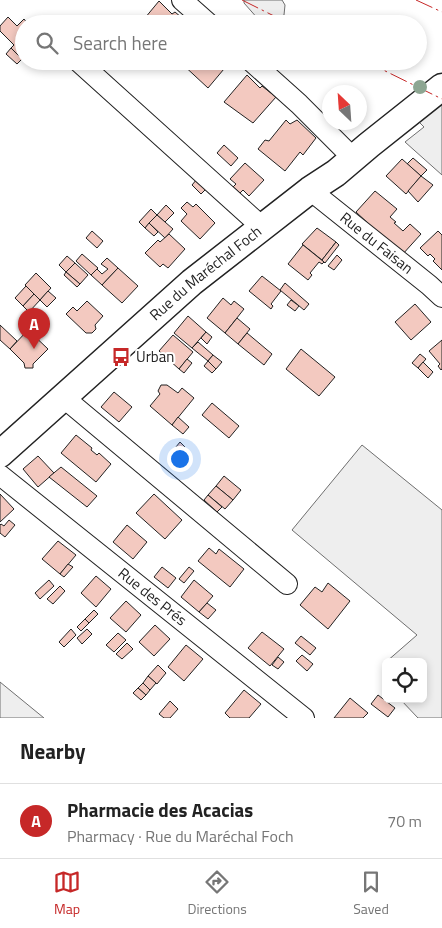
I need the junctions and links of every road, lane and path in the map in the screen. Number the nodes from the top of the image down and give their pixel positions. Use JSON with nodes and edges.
{"nodes":[{"id":1,"x":182,"y":0,"type":"edge"},
{"id":2,"x":199,"y":15,"type":"edge"},
{"id":3,"x":88,"y":70,"type":"edge"},
{"id":4,"x":261,"y":70,"type":"edge"},
{"id":5,"x":442,"y":87,"type":"edge"},
{"id":6,"x":353,"y":158,"type":"junction"},
{"id":7,"x":310,"y":190,"type":"junction"},
{"id":8,"x":262,"y":227,"type":"junction"},
{"id":9,"x":442,"y":297,"type":"edge"},
{"id":10,"x":64,"y":397,"type":"junction"},
{"id":11,"x":0,"y":454,"type":"edge"},
{"id":12,"x":0,"y":475,"type":"edge"},
{"id":13,"x":286,"y":584,"type":"dead end"},
{"id":14,"x":304,"y":718,"type":"edge"}],
"edges":[{"from":1,"to":2,"type":"street"},
{"from":3,"to":8,"type":"street"},
{"from":4,"to":6,"type":"street"},
{"from":5,"to":6,"type":"main road","name":"Rue du Maréchal Foch"},
{"from":6,"to":7,"type":"main road","name":"Rue du Maréchal Foch"},
{"from":7,"to":8,"type":"main road","name":"Rue du Maréchal Foch"},
{"from":7,"to":9,"type":"street","name":"Rue du Faisan"},
{"from":8,"to":10,"type":"main road","name":"Rue du Maréchal Foch"},
{"from":10,"to":11,"type":"main road","name":"Rue du Maréchal Foch"},
{"from":10,"to":13,"type":"street"},
{"from":12,"to":14,"type":"street","name":"Rue des Prés"}]}
